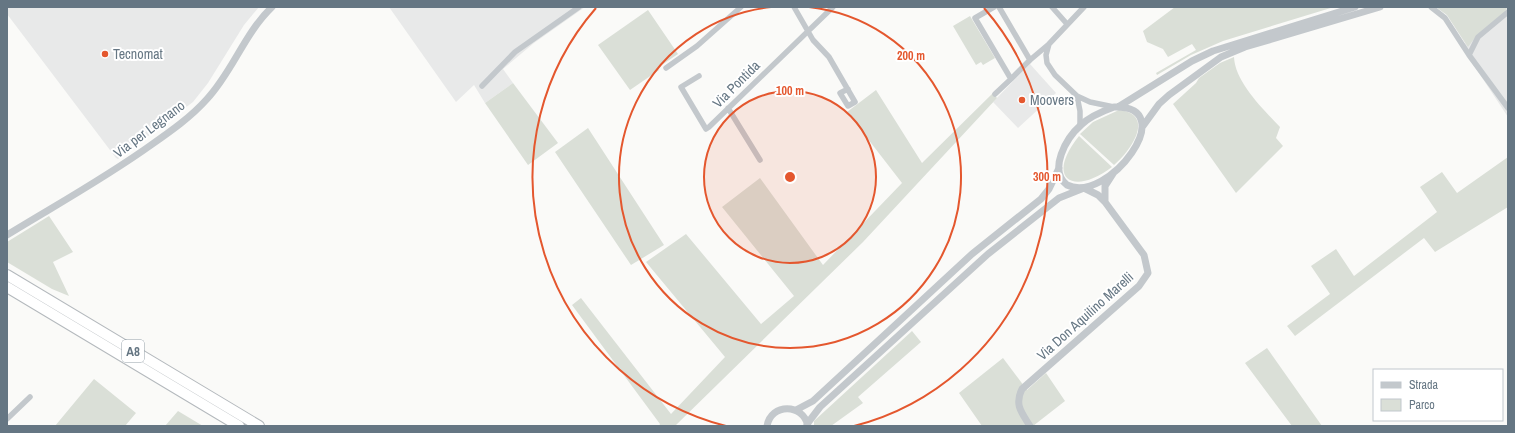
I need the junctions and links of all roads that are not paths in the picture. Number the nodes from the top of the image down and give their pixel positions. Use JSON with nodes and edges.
{"nodes":[{"id":1,"x":272,"y":7,"type":"edge"},
{"id":2,"x":579,"y":7,"type":"edge"},
{"id":3,"x":741,"y":7,"type":"edge"},
{"id":4,"x":794,"y":7,"type":"edge"},
{"id":5,"x":833,"y":7,"type":"edge"},
{"id":6,"x":994,"y":7,"type":"edge"},
{"id":7,"x":999,"y":7,"type":"edge"},
{"id":8,"x":1052,"y":7,"type":"edge"},
{"id":9,"x":1084,"y":7,"type":"edge"},
{"id":10,"x":1355,"y":7,"type":"edge"},
{"id":11,"x":1380,"y":7,"type":"edge"},
{"id":12,"x":1431,"y":7,"type":"edge"},
{"id":13,"x":1508,"y":12,"type":"edge"},
{"id":14,"x":1067,"y":24,"type":"junction"},
{"id":15,"x":807,"y":31,"type":"junction"},
{"id":16,"x":1049,"y":44,"type":"junction"},
{"id":17,"x":1469,"y":55,"type":"junction"},
{"id":18,"x":1030,"y":60,"type":"junction"},
{"id":19,"x":666,"y":68,"type":"dead end"},
{"id":20,"x":699,"y":76,"type":"dead end"},
{"id":21,"x":1011,"y":79,"type":"junction"},
{"id":22,"x":482,"y":86,"type":"dead end"},
{"id":23,"x":848,"y":89,"type":"dead end"},
{"id":24,"x":995,"y":94,"type":"dead end"},
{"id":25,"x":1077,"y":96,"type":"junction"},
{"id":26,"x":1116,"y":107,"type":"junction"},
{"id":27,"x":728,"y":108,"type":"junction"},
{"id":28,"x":1508,"y":108,"type":"edge"},
{"id":29,"x":1080,"y":126,"type":"junction"},
{"id":30,"x":1143,"y":126,"type":"junction"},
{"id":31,"x":760,"y":160,"type":"dead end"},
{"id":32,"x":1058,"y":168,"type":"junction"},
{"id":33,"x":1114,"y":172,"type":"junction"},
{"id":34,"x":1084,"y":188,"type":"junction"},
{"id":35,"x":1104,"y":202,"type":"junction"},
{"id":36,"x":7,"y":235,"type":"edge"},
{"id":37,"x":7,"y":275,"type":"edge"},
{"id":38,"x":7,"y":287,"type":"edge"},
{"id":39,"x":30,"y":397,"type":"dead end"},
{"id":40,"x":796,"y":410,"type":"junction"},
{"id":41,"x":7,"y":418,"type":"edge"},
{"id":42,"x":808,"y":425,"type":"edge"},
{"id":43,"x":239,"y":426,"type":"edge"},
{"id":44,"x":258,"y":426,"type":"edge"},
{"id":45,"x":767,"y":426,"type":"edge"},
{"id":46,"x":1030,"y":426,"type":"edge"}],
"edges":[{"from":1,"to":36,"type":"street","name":"Via per Legnano"},
{"from":2,"to":22,"type":"street"},
{"from":3,"to":19,"type":"street"},
{"from":4,"to":15,"type":"street"},
{"from":5,"to":15,"type":"street","name":"Via Pontida"},
{"from":6,"to":21,"type":"street"},
{"from":7,"to":18,"type":"street"},
{"from":8,"to":14,"type":"street"},
{"from":9,"to":14,"type":"street"},
{"from":10,"to":26,"type":"street"},
{"from":11,"to":30,"type":"street"},
{"from":12,"to":17,"type":"street"},
{"from":13,"to":17,"type":"street"},
{"from":14,"to":16,"type":"street"},
{"from":15,"to":23,"type":"street"},
{"from":15,"to":27,"type":"street","name":"Via Pontida"},
{"from":16,"to":18,"type":"street"},
{"from":16,"to":25,"type":"street"},
{"from":17,"to":28,"type":"street"},
{"from":18,"to":21,"type":"street"},
{"from":20,"to":27,"type":"street","name":"Via Pontida"},
{"from":21,"to":24,"type":"street"},
{"from":25,"to":26,"type":"street"},
{"from":25,"to":29,"type":"street"},
{"from":26,"to":29,"type":"street"},
{"from":26,"to":30,"type":"street"},
{"from":27,"to":31,"type":"street"},
{"from":29,"to":32,"type":"street"},
{"from":30,"to":33,"type":"street"},
{"from":32,"to":34,"type":"street"},
{"from":32,"to":40,"type":"street"},
{"from":33,"to":34,"type":"street"},
{"from":33,"to":35,"type":"street"},
{"from":34,"to":35,"type":"street","name":"Via Don Aquilino Marelli"},
{"from":34,"to":42,"type":"street"},
{"from":35,"to":46,"type":"street","name":"Via Don Aquilino Marelli"},
{"from":37,"to":44,"type":"highway","number":"A8"},
{"from":38,"to":43,"type":"highway","number":"A8"},
{"from":39,"to":41,"type":"street"},
{"from":40,"to":42,"type":"street"},
{"from":40,"to":45,"type":"street"}]}
